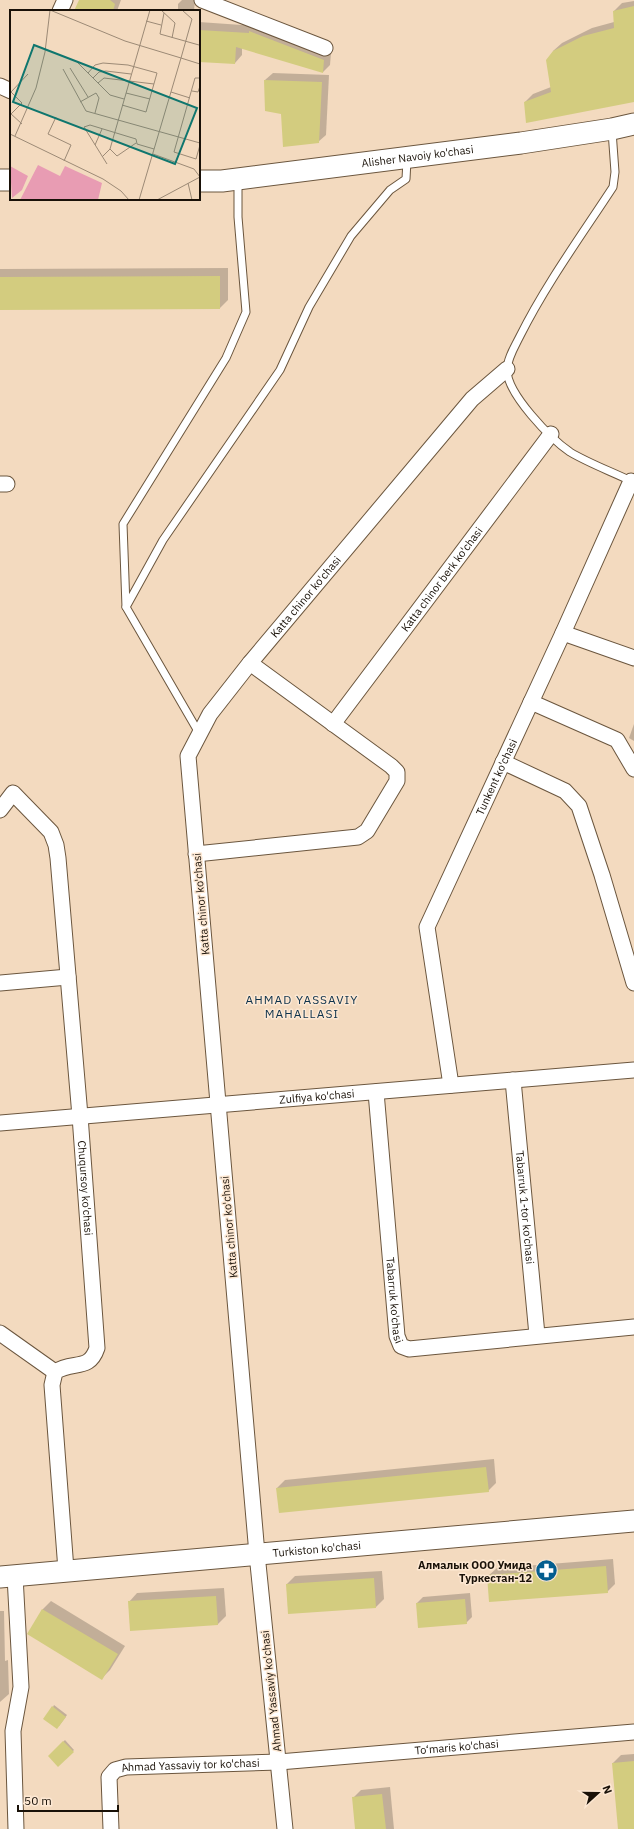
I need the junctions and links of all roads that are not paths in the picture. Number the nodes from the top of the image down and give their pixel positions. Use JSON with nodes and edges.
{"nodes":[{"id":1,"x":65,"y":0,"type":"edge"},
{"id":2,"x":202,"y":0,"type":"edge"},
{"id":3,"x":60,"y":10,"type":"edge"},
{"id":4,"x":325,"y":48,"type":"dead end"},
{"id":5,"x":0,"y":86,"type":"edge"},
{"id":6,"x":10,"y":91,"type":"edge"},
{"id":7,"x":634,"y":124,"type":"edge"},
{"id":8,"x":612,"y":129,"type":"junction"},
{"id":9,"x":408,"y":157,"type":"junction"},
{"id":10,"x":238,"y":179,"type":"junction"},
{"id":11,"x":200,"y":181,"type":"edge"},
{"id":12,"x":507,"y":369,"type":"junction"},
{"id":13,"x":551,"y":434,"type":"junction"},
{"id":14,"x":633,"y":481,"type":"edge"},
{"id":15,"x":126,"y":607,"type":"junction"},
{"id":16,"x":563,"y":633,"type":"junction"},
{"id":17,"x":634,"y":658,"type":"edge"},
{"id":18,"x":250,"y":663,"type":"junction"},
{"id":19,"x":531,"y":702,"type":"junction"},
{"id":20,"x":333,"y":724,"type":"junction"},
{"id":21,"x":199,"y":733,"type":"junction"},
{"id":22,"x":503,"y":762,"type":"junction"},
{"id":23,"x":634,"y":769,"type":"edge"},
{"id":24,"x":0,"y":810,"type":"edge"},
{"id":25,"x":196,"y":854,"type":"junction"},
{"id":26,"x":68,"y":978,"type":"junction"},
{"id":27,"x":0,"y":983,"type":"edge"},
{"id":28,"x":634,"y":983,"type":"edge"},
{"id":29,"x":634,"y":1070,"type":"edge"},
{"id":30,"x":513,"y":1080,"type":"junction"},
{"id":31,"x":451,"y":1085,"type":"junction"},
{"id":32,"x":376,"y":1092,"type":"junction"},
{"id":33,"x":219,"y":1105,"type":"junction"},
{"id":34,"x":80,"y":1116,"type":"junction"},
{"id":35,"x":0,"y":1123,"type":"edge"},
{"id":36,"x":634,"y":1327,"type":"edge"},
{"id":37,"x":0,"y":1333,"type":"edge"},
{"id":38,"x":537,"y":1335,"type":"junction"},
{"id":39,"x":55,"y":1372,"type":"junction"},
{"id":40,"x":634,"y":1521,"type":"edge"},
{"id":41,"x":256,"y":1554,"type":"junction"},
{"id":42,"x":66,"y":1570,"type":"junction"},
{"id":43,"x":8,"y":1576,"type":"edge"},
{"id":44,"x":634,"y":1732,"type":"edge"},
{"id":45,"x":279,"y":1762,"type":"junction"},
{"id":46,"x":16,"y":1829,"type":"edge"},
{"id":47,"x":111,"y":1829,"type":"edge"},
{"id":48,"x":285,"y":1829,"type":"edge"}],
"edges":[{"from":1,"to":3,"type":"street"},
{"from":2,"to":4,"type":"street"},
{"from":5,"to":6,"type":"street"},
{"from":7,"to":8,"type":"main road","name":"Alisher Navoiy ko'chasi"},
{"from":8,"to":9,"type":"main road","name":"Alisher Navoiy ko'chasi"},
{"from":8,"to":12,"type":"lane"},
{"from":9,"to":10,"type":"main road","name":"Alisher Navoiy ko'chasi"},
{"from":9,"to":15,"type":"lane"},
{"from":10,"to":11,"type":"main road","name":"Alisher Navoiy ko'chasi"},
{"from":10,"to":15,"type":"lane"},
{"from":12,"to":13,"type":"lane"},
{"from":12,"to":18,"type":"street","name":"Katta chinor ko'chasi"},
{"from":13,"to":14,"type":"lane"},
{"from":13,"to":20,"type":"street","name":"Katta chinor berk ko'chasi"},
{"from":14,"to":16,"type":"street","name":"Tunkent ko'chasi"},
{"from":15,"to":21,"type":"lane"},
{"from":16,"to":17,"type":"street"},
{"from":16,"to":19,"type":"street","name":"Tunkent ko'chasi"},
{"from":18,"to":20,"type":"street"},
{"from":18,"to":21,"type":"street","name":"Katta chinor ko'chasi"},
{"from":19,"to":22,"type":"street","name":"Tunkent ko'chasi"},
{"from":19,"to":23,"type":"street"},
{"from":20,"to":25,"type":"street"},
{"from":21,"to":25,"type":"street","name":"Katta chinor ko'chasi"},
{"from":22,"to":28,"type":"street"},
{"from":22,"to":31,"type":"street","name":"Tunkent ko'chasi"},
{"from":24,"to":26,"type":"street","name":"Chuqursoy ko'chasi"},
{"from":25,"to":33,"type":"street","name":"Katta chinor ko'chasi"},
{"from":26,"to":27,"type":"street"},
{"from":26,"to":34,"type":"street","name":"Chuqursoy ko'chasi"},
{"from":29,"to":30,"type":"street","name":"Zulfiya ko'chasi"},
{"from":30,"to":31,"type":"street","name":"Zulfiya ko'chasi"},
{"from":30,"to":38,"type":"street","name":"Tabarruk 1-tor ko'chasi"},
{"from":31,"to":32,"type":"street","name":"Zulfiya ko'chasi"},
{"from":32,"to":33,"type":"street","name":"Zulfiya ko'chasi"},
{"from":32,"to":38,"type":"street","name":"Tabarruk ko'chasi"},
{"from":33,"to":34,"type":"street","name":"Zulfiya ko'chasi"},
{"from":33,"to":41,"type":"street","name":"Katta chinor ko'chasi"},
{"from":34,"to":35,"type":"street","name":"Zulfiya ko'chasi"},
{"from":34,"to":39,"type":"street","name":"Chuqursoy ko'chasi"},
{"from":36,"to":38,"type":"street","name":"Tabarruk ko'chasi"},
{"from":37,"to":39,"type":"street"},
{"from":39,"to":42,"type":"street"},
{"from":40,"to":41,"type":"main road","name":"Turkiston ko'chasi"},
{"from":41,"to":42,"type":"main road","name":"Turkiston ko'chasi"},
{"from":41,"to":45,"type":"street","name":"Ahmad Yassaviy ko'chasi"},
{"from":42,"to":43,"type":"main road","name":"Turkiston ko'chasi"},
{"from":43,"to":46,"type":"street"},
{"from":44,"to":45,"type":"street","name":"To‘maris ko'chasi"},
{"from":45,"to":47,"type":"street","name":"Ahmad Yassaviy tor ko'chasi"},
{"from":45,"to":48,"type":"street","name":"Ahmad Yassaviy ko'chasi"}]}
